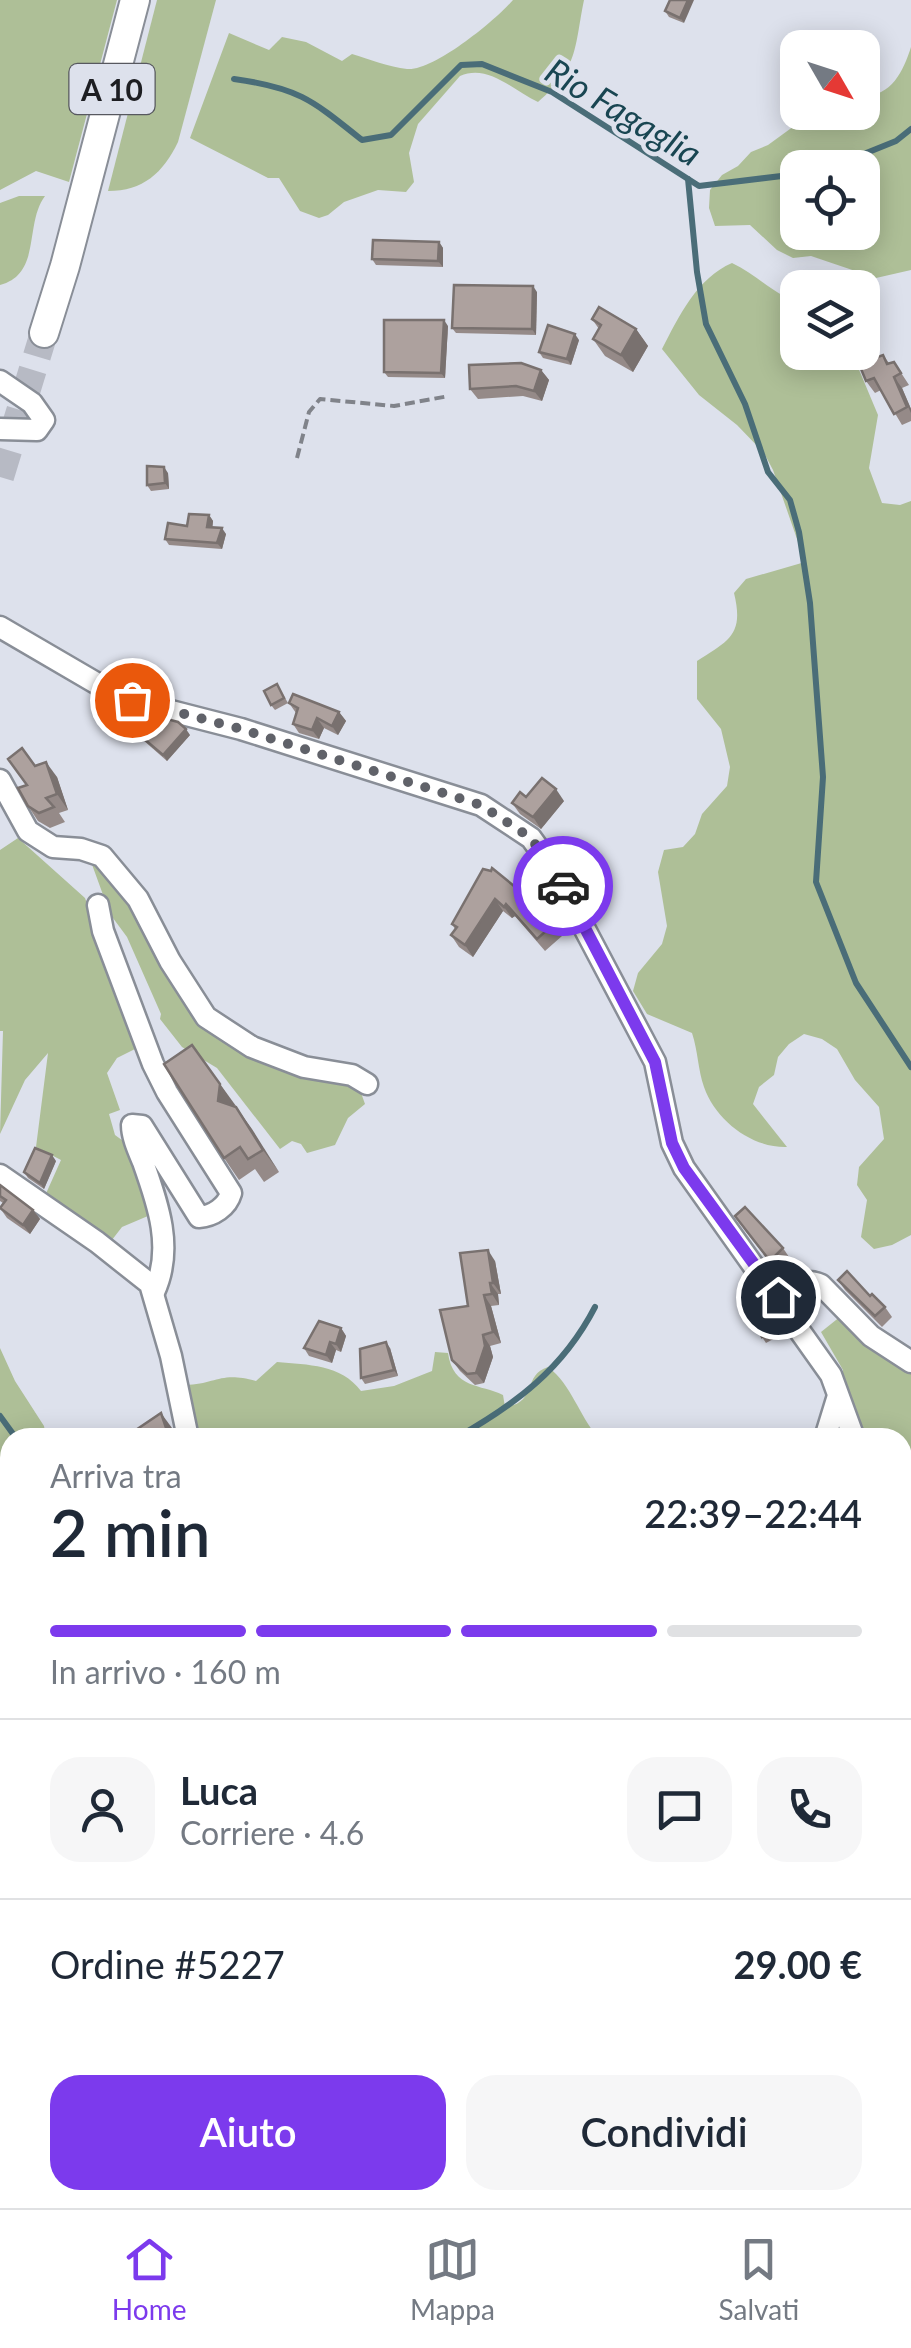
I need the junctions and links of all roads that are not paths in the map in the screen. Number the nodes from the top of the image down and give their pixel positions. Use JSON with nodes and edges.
{"nodes":[{"id":1,"x":135,"y":0,"type":"edge"},
{"id":2,"x":44,"y":333,"type":"tunnel mouth"},
{"id":3,"x":0,"y":381,"type":"edge"},
{"id":4,"x":0,"y":429,"type":"edge"},
{"id":5,"x":0,"y":626,"type":"edge"},
{"id":6,"x":0,"y":780,"type":"edge"},
{"id":7,"x":98,"y":905,"type":"dead end"},
{"id":8,"x":366,"y":1084,"type":"dead end"},
{"id":9,"x":0,"y":1176,"type":"edge"},
{"id":10,"x":154,"y":1292,"type":"junction"},
{"id":11,"x":778,"y":1297,"type":"junction"},
{"id":12,"x":911,"y":1362,"type":"edge"},
{"id":13,"x":837,"y":1399,"type":"junction"},
{"id":14,"x":186,"y":1428,"type":"edge"},
{"id":15,"x":828,"y":1428,"type":"edge"},
{"id":16,"x":850,"y":1428,"type":"edge"}],
"edges":[{"from":1,"to":2,"type":"highway","number":"A 10"},
{"from":3,"to":4,"type":"street"},
{"from":5,"to":11,"type":"street"},
{"from":6,"to":8,"type":"street"},
{"from":7,"to":10,"type":"street"},
{"from":9,"to":10,"type":"street"},
{"from":10,"to":14,"type":"street"},
{"from":11,"to":12,"type":"street"},
{"from":11,"to":13,"type":"street"},
{"from":13,"to":15,"type":"street"},
{"from":13,"to":16,"type":"street"}]}
